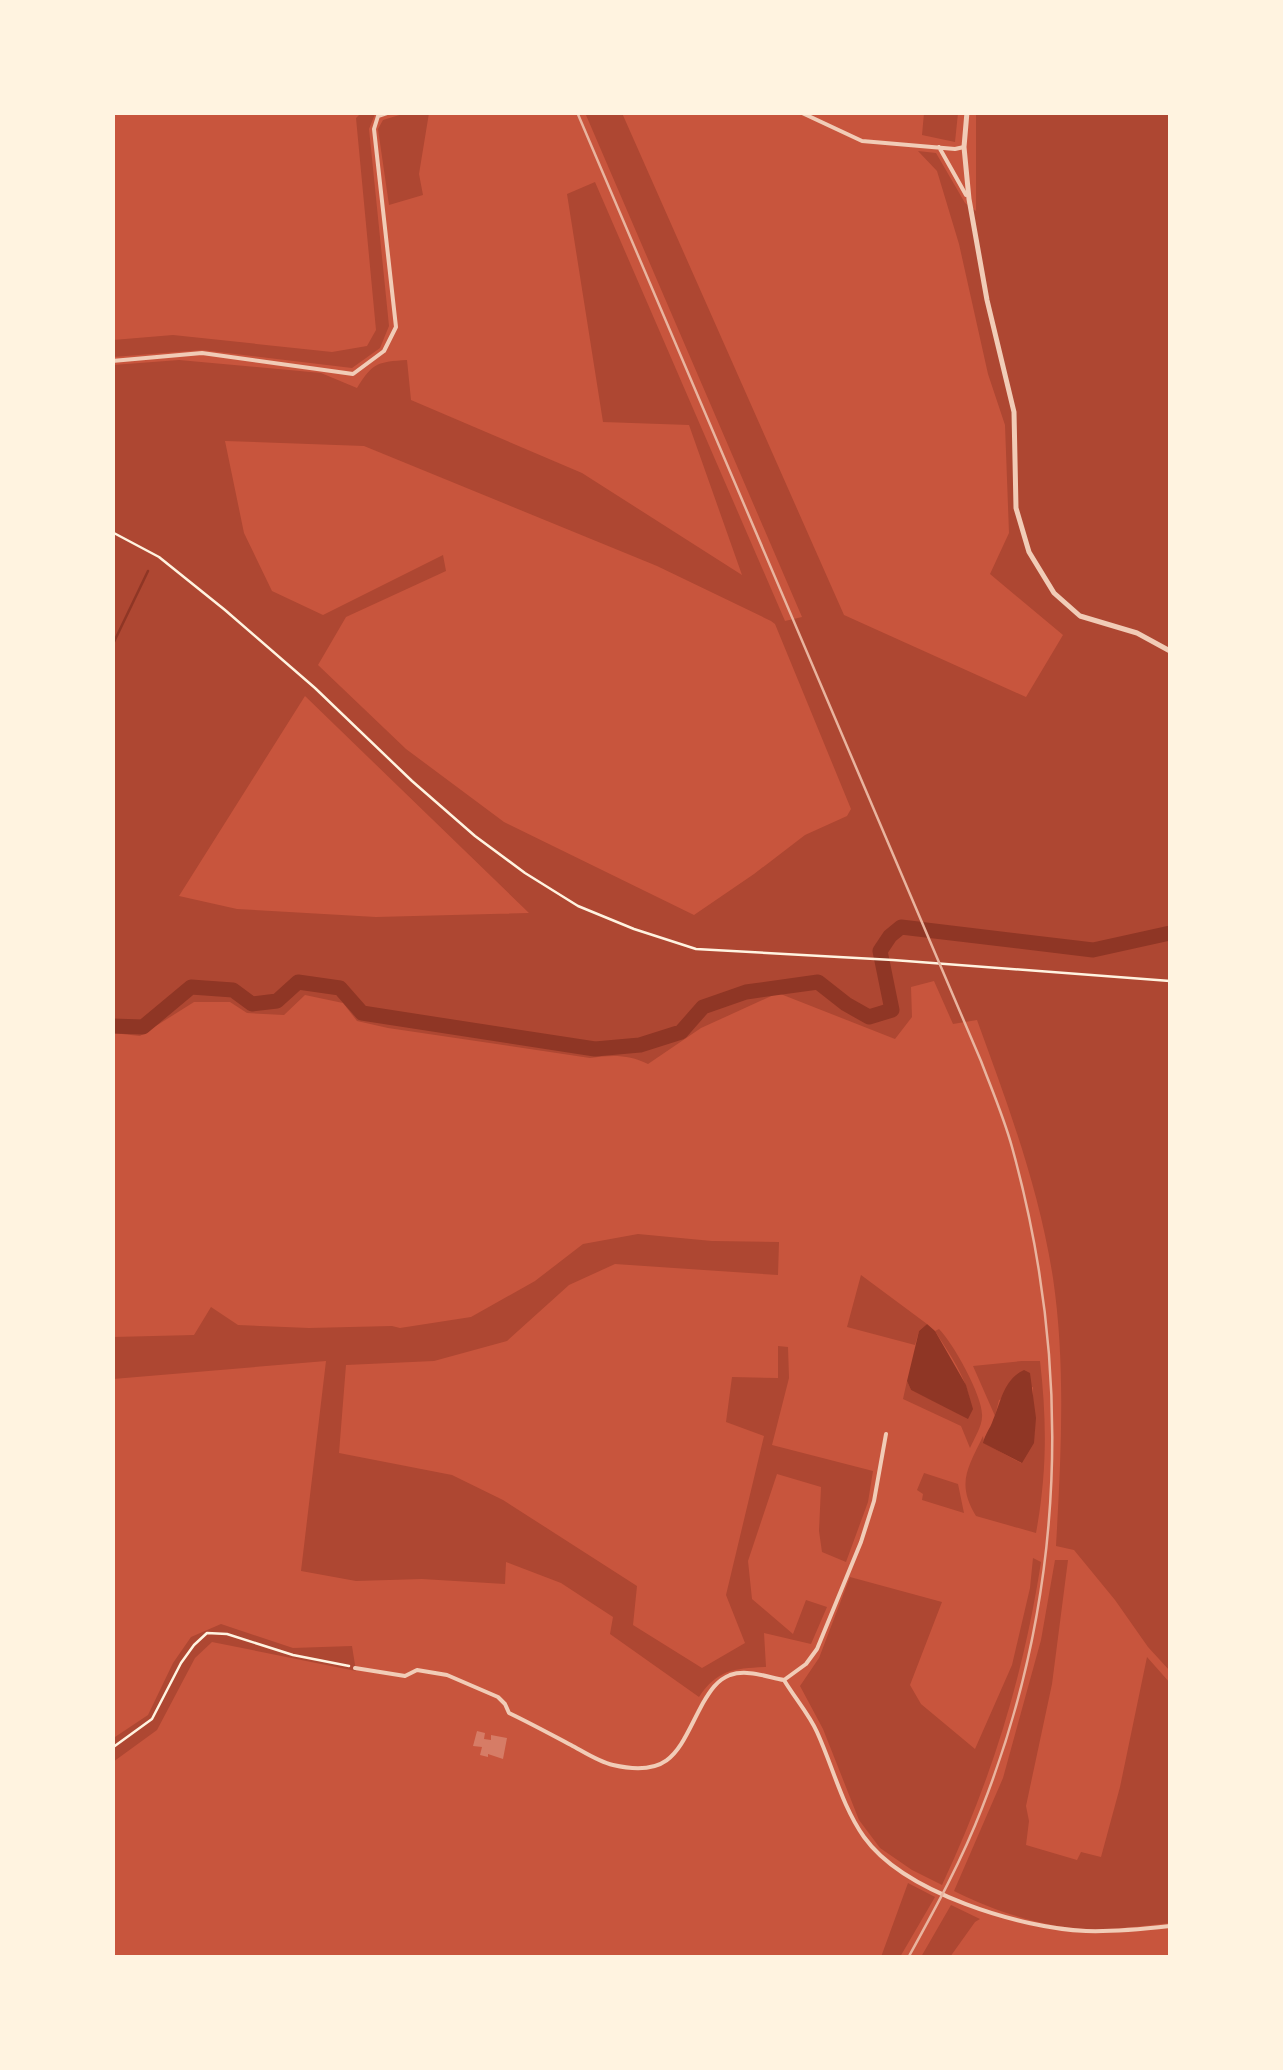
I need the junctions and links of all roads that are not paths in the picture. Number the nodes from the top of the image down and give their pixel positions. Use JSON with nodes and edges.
{"nodes":[{"id":1,"x":390,"y":112,"type":"edge"},
{"id":2,"x":800,"y":112,"type":"edge"},
{"id":3,"x":967,"y":112,"type":"edge"},
{"id":4,"x":938,"y":146,"type":"junction"},
{"id":5,"x":964,"y":146,"type":"junction"},
{"id":6,"x":969,"y":199,"type":"junction"},
{"id":7,"x":112,"y":361,"type":"edge"},
{"id":8,"x":1170,"y":651,"type":"edge"},
{"id":9,"x":886,"y":1434,"type":"dead end"},
{"id":10,"x":356,"y":1668,"type":"road end"},
{"id":11,"x":784,"y":1680,"type":"junction"},
{"id":12,"x":1170,"y":1926,"type":"edge"}],
"edges":[{"from":1,"to":7,"type":"street"},
{"from":2,"to":4,"type":"street"},
{"from":3,"to":5,"type":"street"},
{"from":4,"to":5,"type":"street"},
{"from":4,"to":6,"type":"street"},
{"from":5,"to":6,"type":"street"},
{"from":6,"to":8,"type":"street"},
{"from":9,"to":11,"type":"street"},
{"from":10,"to":11,"type":"street"},
{"from":11,"to":12,"type":"street"}]}
